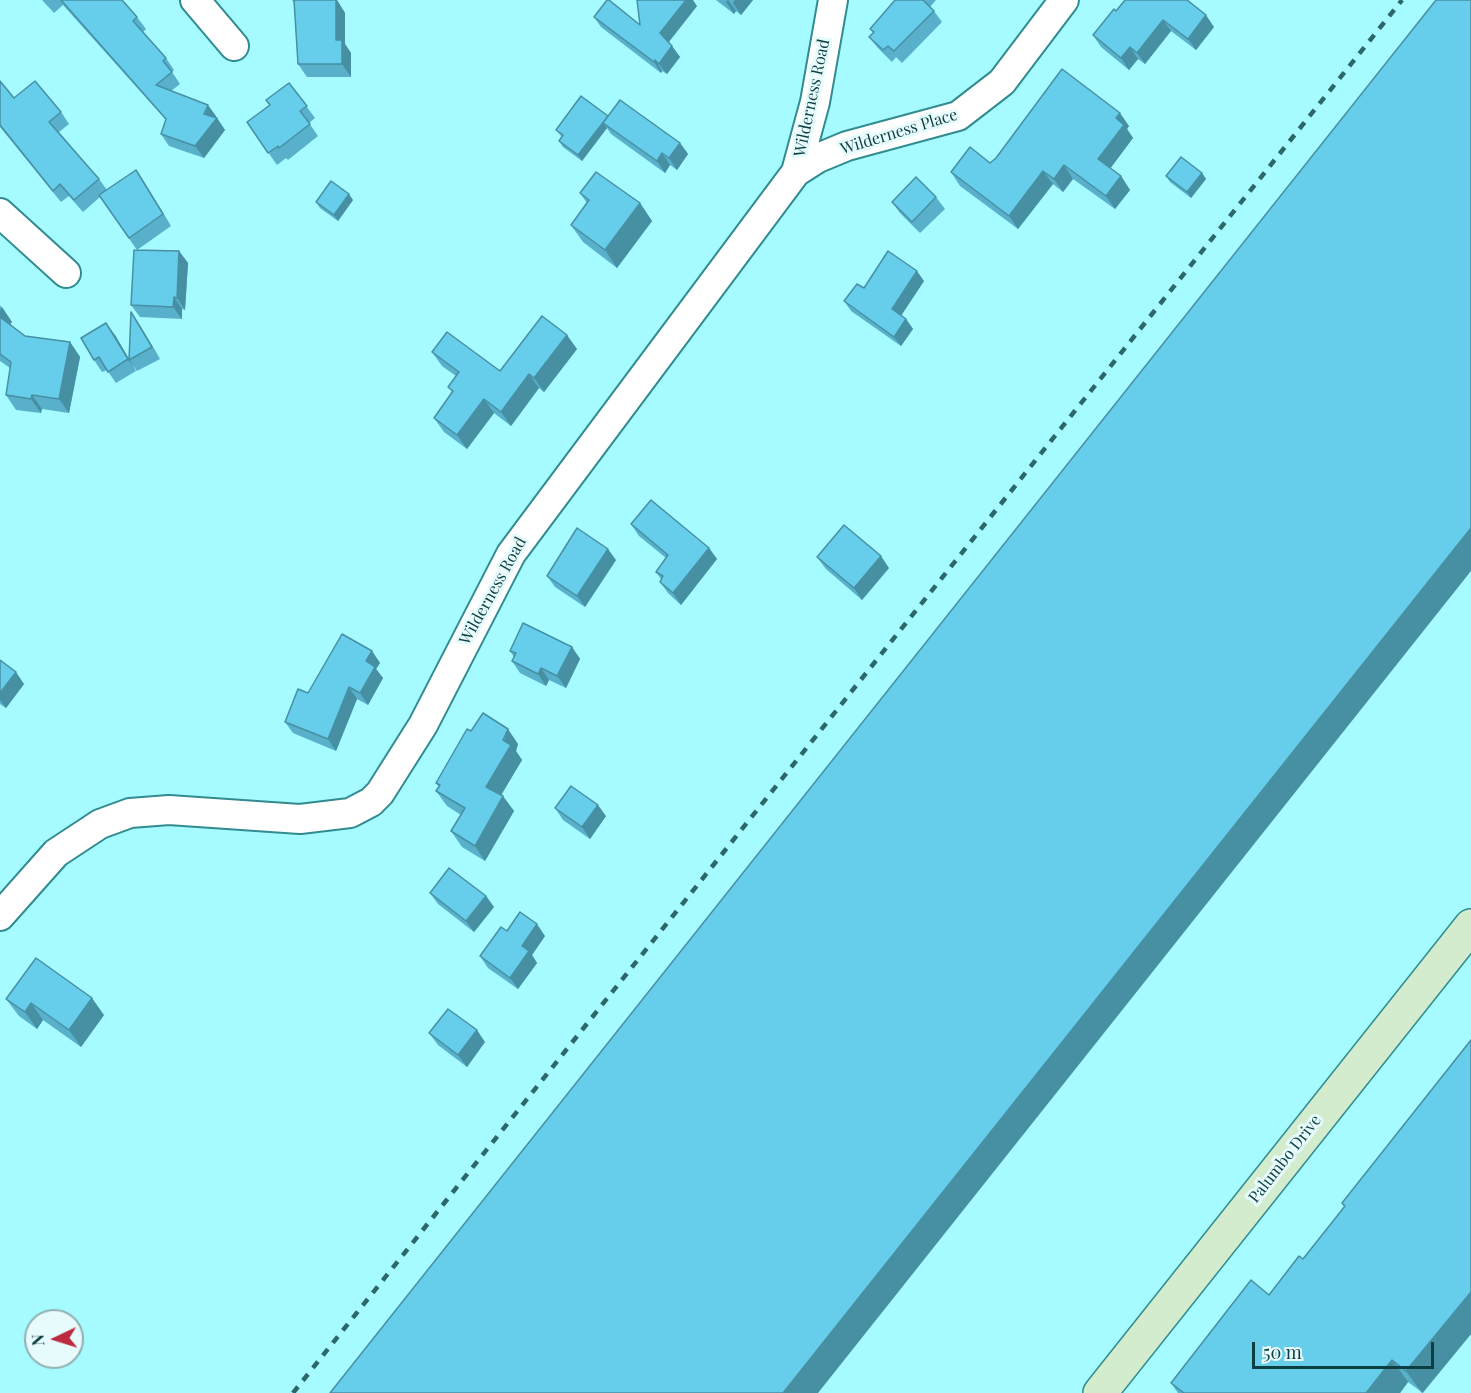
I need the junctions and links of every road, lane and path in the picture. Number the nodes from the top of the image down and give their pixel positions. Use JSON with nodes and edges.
{"nodes":[{"id":1,"x":195,"y":0,"type":"edge"},
{"id":2,"x":833,"y":0,"type":"edge"},
{"id":3,"x":1064,"y":0,"type":"edge"},
{"id":4,"x":234,"y":46,"type":"dead end"},
{"id":5,"x":796,"y":172,"type":"junction"},
{"id":6,"x":0,"y":213,"type":"edge"},
{"id":7,"x":66,"y":273,"type":"dead end"},
{"id":8,"x":0,"y":916,"type":"edge"},
{"id":9,"x":1471,"y":926,"type":"edge"},
{"id":10,"x":1100,"y":1393,"type":"edge"}],
"edges":[{"from":1,"to":4,"type":"street"},
{"from":2,"to":5,"type":"street","name":"Wilderness Road"},
{"from":3,"to":5,"type":"street","name":"Wilderness Place"},
{"from":5,"to":8,"type":"street","name":"Wilderness Road"},
{"from":6,"to":7,"type":"street"},
{"from":9,"to":10,"type":"street","name":"Palumbo Drive"}]}
